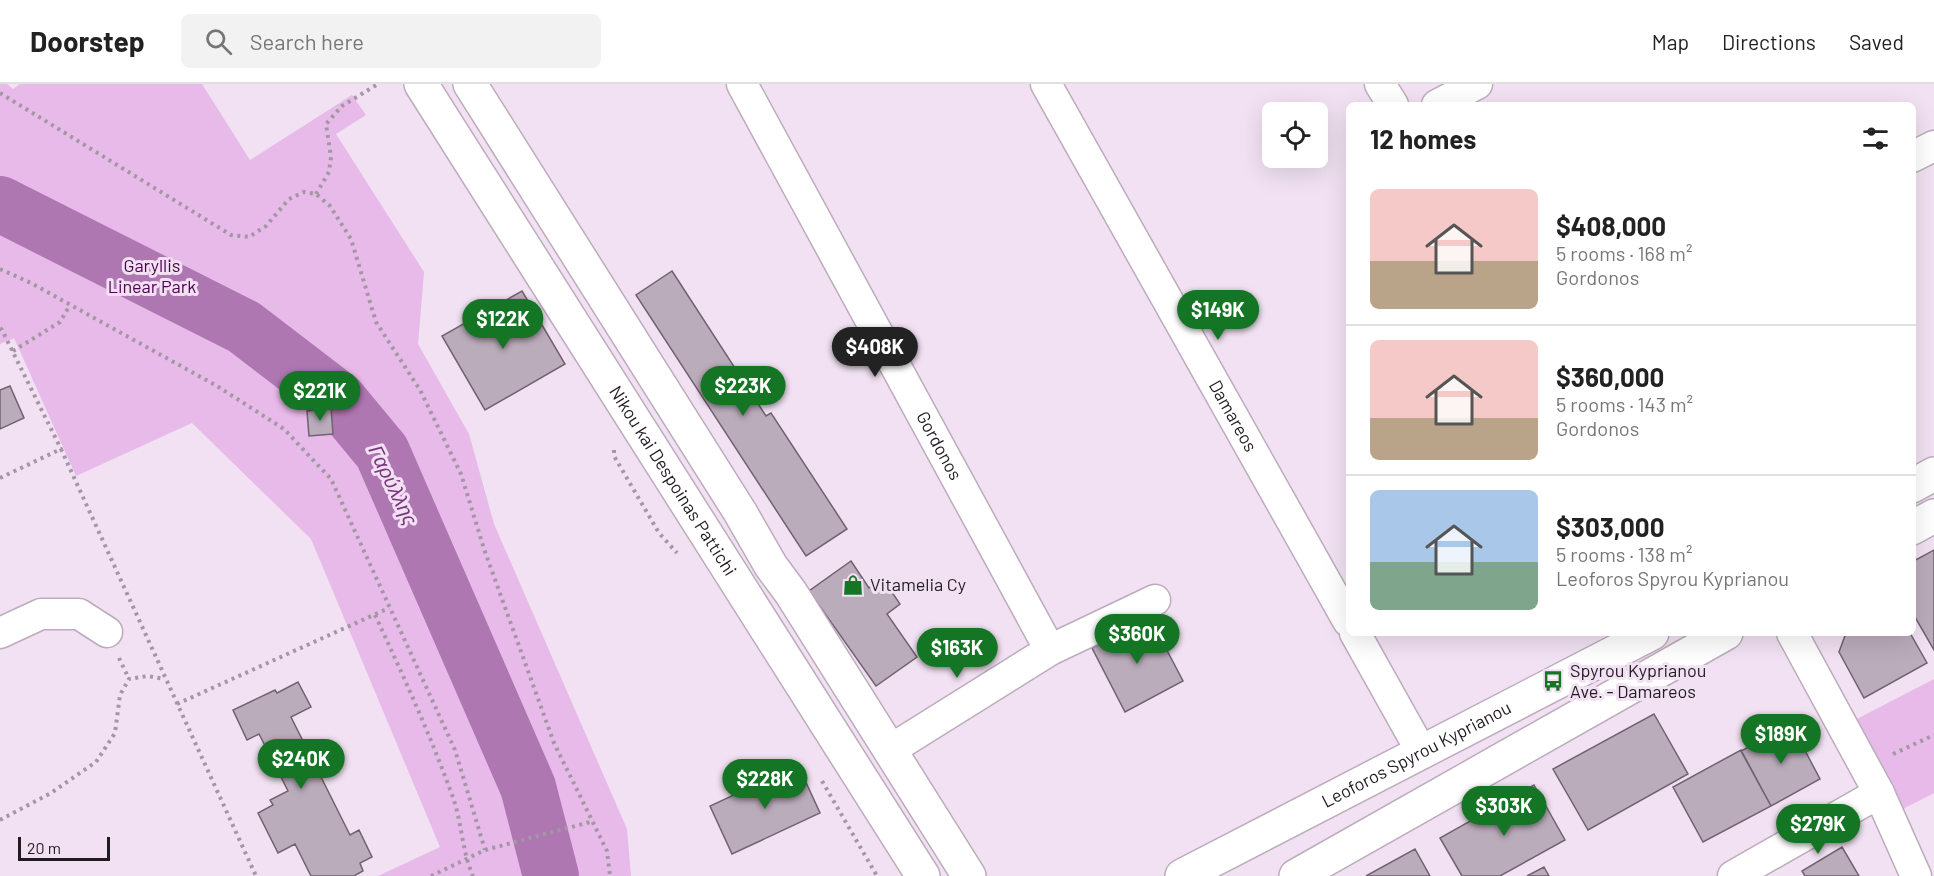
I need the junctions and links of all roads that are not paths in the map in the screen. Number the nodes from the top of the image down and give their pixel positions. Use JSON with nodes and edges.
{"nodes":[{"id":1,"x":421,"y":84,"type":"edge"},
{"id":2,"x":470,"y":84,"type":"edge"},
{"id":3,"x":742,"y":84,"type":"edge"},
{"id":4,"x":1046,"y":84,"type":"edge"},
{"id":5,"x":1380,"y":84,"type":"edge"},
{"id":6,"x":1477,"y":84,"type":"edge"},
{"id":7,"x":1391,"y":102,"type":"edge"},
{"id":8,"x":1443,"y":102,"type":"edge"},
{"id":9,"x":1934,"y":146,"type":"edge"},
{"id":10,"x":1916,"y":155,"type":"edge"},
{"id":11,"x":1934,"y":474,"type":"edge"},
{"id":12,"x":1916,"y":484,"type":"edge"},
{"id":13,"x":1934,"y":516,"type":"edge"},
{"id":14,"x":1916,"y":526,"type":"edge"},
{"id":15,"x":1155,"y":600,"type":"dead end"},
{"id":16,"x":1346,"y":617,"type":"edge"},
{"id":17,"x":108,"y":632,"type":"dead end"},
{"id":18,"x":0,"y":633,"type":"edge"},
{"id":19,"x":1357,"y":636,"type":"edge"},
{"id":20,"x":1646,"y":636,"type":"edge"},
{"id":21,"x":1721,"y":636,"type":"edge"},
{"id":22,"x":1794,"y":636,"type":"edge"},
{"id":23,"x":1050,"y":650,"type":"junction"},
{"id":24,"x":890,"y":750,"type":"junction"},
{"id":25,"x":1422,"y":751,"type":"junction"},
{"id":26,"x":1879,"y":793,"type":"junction"},
{"id":27,"x":923,"y":876,"type":"edge"},
{"id":28,"x":969,"y":876,"type":"edge"},
{"id":29,"x":1182,"y":876,"type":"edge"},
{"id":30,"x":1296,"y":876,"type":"edge"},
{"id":31,"x":1732,"y":876,"type":"edge"},
{"id":32,"x":1916,"y":876,"type":"edge"}],
"edges":[{"from":1,"to":27,"type":"main road","name":"Nikou kai Despoinas Pattichi"},
{"from":2,"to":24,"type":"main road"},
{"from":3,"to":23,"type":"street","name":"Gordonos"},
{"from":4,"to":16,"type":"street","name":"Damareos"},
{"from":5,"to":7,"type":"street"},
{"from":6,"to":8,"type":"street"},
{"from":9,"to":10,"type":"street"},
{"from":11,"to":12,"type":"main road"},
{"from":13,"to":14,"type":"main road"},
{"from":15,"to":23,"type":"street"},
{"from":17,"to":18,"type":"street"},
{"from":19,"to":25,"type":"street"},
{"from":20,"to":25,"type":"main road","name":"Leoforos Spyrou Kyprianou"},
{"from":21,"to":30,"type":"main road"},
{"from":22,"to":26,"type":"street"},
{"from":23,"to":24,"type":"street"},
{"from":24,"to":28,"type":"main road"},
{"from":25,"to":29,"type":"main road","name":"Leoforos Spyrou Kyprianou"},
{"from":26,"to":31,"type":"street"},
{"from":26,"to":32,"type":"street"}]}
